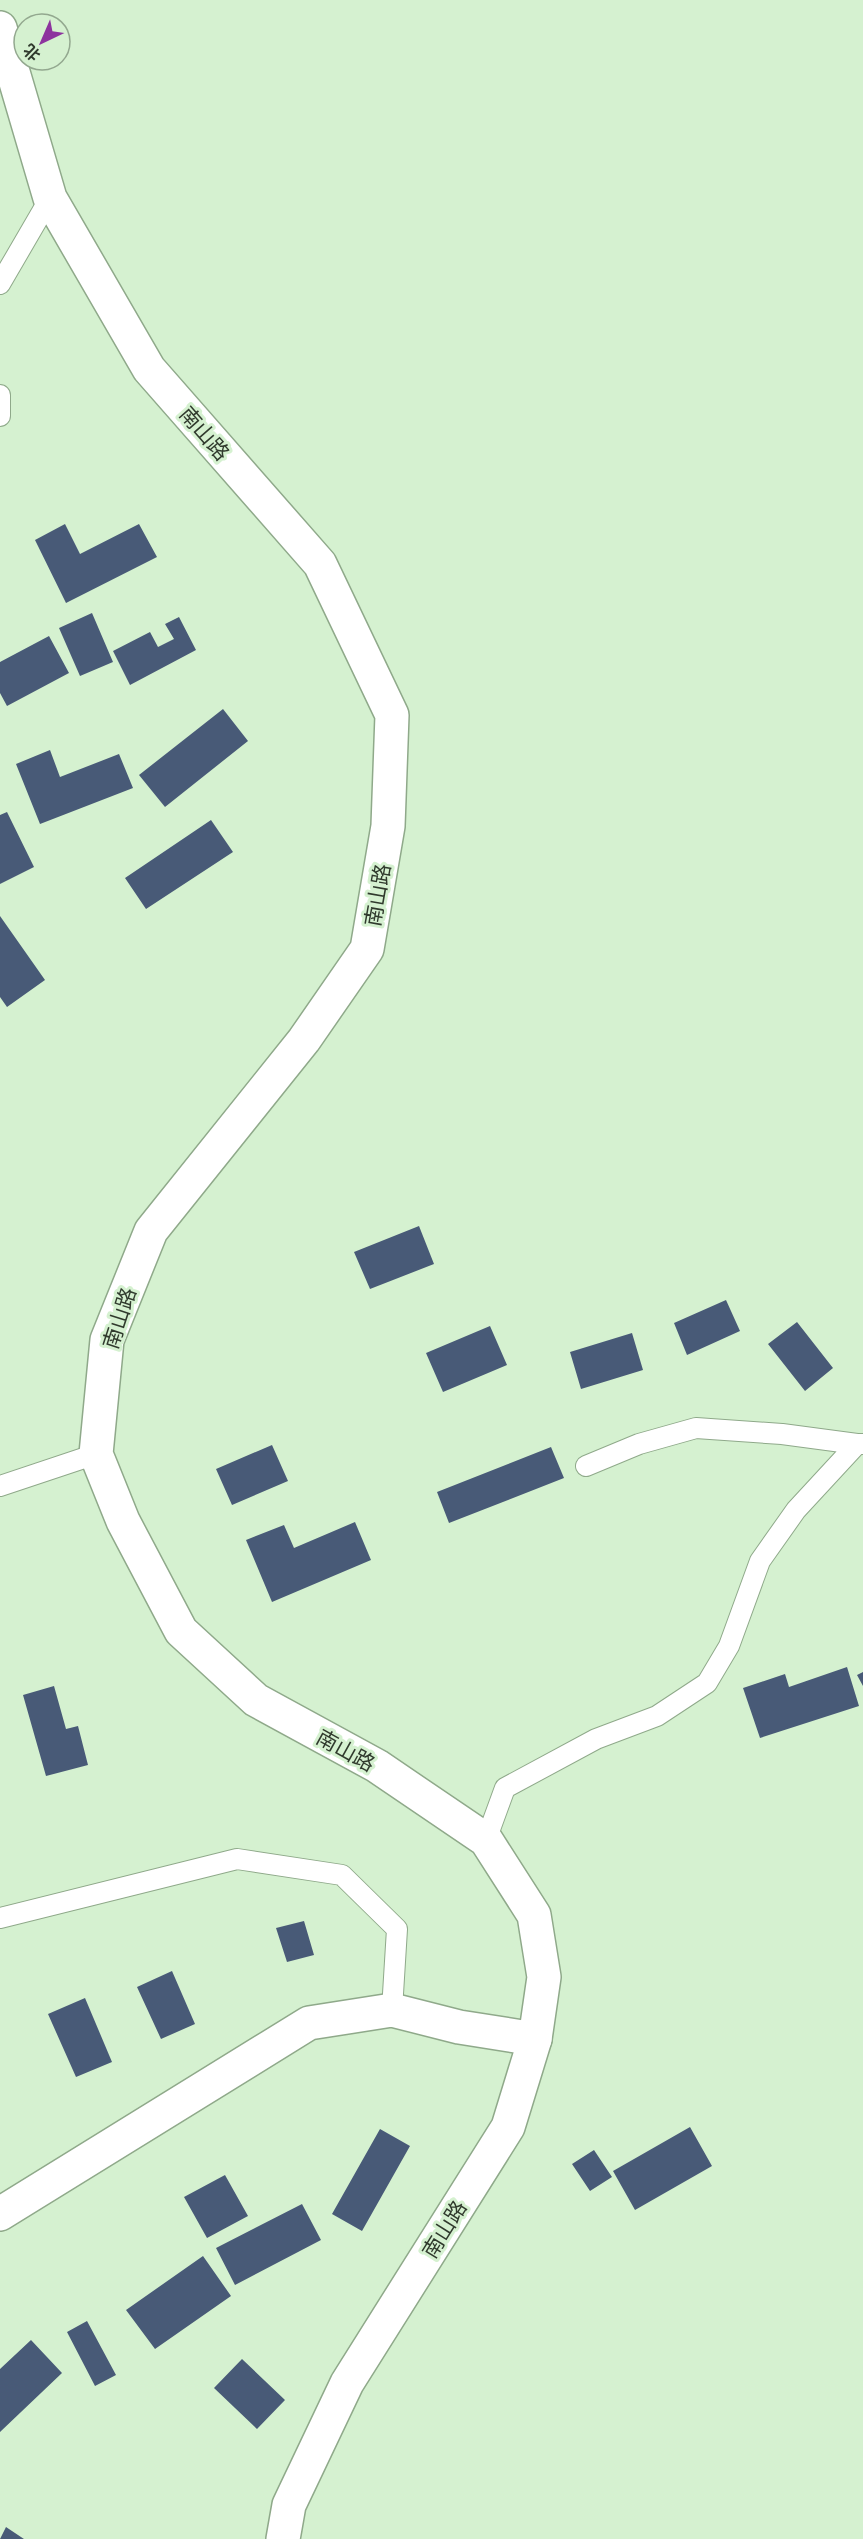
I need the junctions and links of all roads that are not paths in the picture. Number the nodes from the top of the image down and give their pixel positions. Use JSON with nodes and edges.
{"nodes":[{"id":1,"x":0,"y":28,"type":"edge"},
{"id":2,"x":50,"y":198,"type":"junction"},
{"id":3,"x":0,"y":284,"type":"edge"},
{"id":4,"x":0,"y":395,"type":"edge"},
{"id":5,"x":0,"y":416,"type":"edge"},
{"id":6,"x":860,"y":1444,"type":"edge"},
{"id":7,"x":96,"y":1454,"type":"junction"},
{"id":8,"x":586,"y":1466,"type":"dead end"},
{"id":9,"x":0,"y":1486,"type":"edge"},
{"id":10,"x":486,"y":1840,"type":"junction"},
{"id":11,"x":0,"y":1918,"type":"edge"},
{"id":12,"x":392,"y":2010,"type":"junction"},
{"id":13,"x":535,"y":2039,"type":"junction"},
{"id":14,"x":0,"y":2214,"type":"edge"},
{"id":15,"x":283,"y":2539,"type":"edge"}],
"edges":[{"from":1,"to":2,"type":"street","name":"南山路"},
{"from":2,"to":3,"type":"lane"},
{"from":2,"to":7,"type":"street","name":"南山路"},
{"from":4,"to":5,"type":"lane"},
{"from":6,"to":8,"type":"lane"},
{"from":6,"to":10,"type":"lane"},
{"from":7,"to":9,"type":"lane"},
{"from":7,"to":10,"type":"street","name":"南山路"},
{"from":10,"to":13,"type":"street","name":"南山路"},
{"from":11,"to":12,"type":"lane"},
{"from":12,"to":13,"type":"street"},
{"from":12,"to":14,"type":"street"},
{"from":13,"to":15,"type":"street","name":"南山路"}]}
